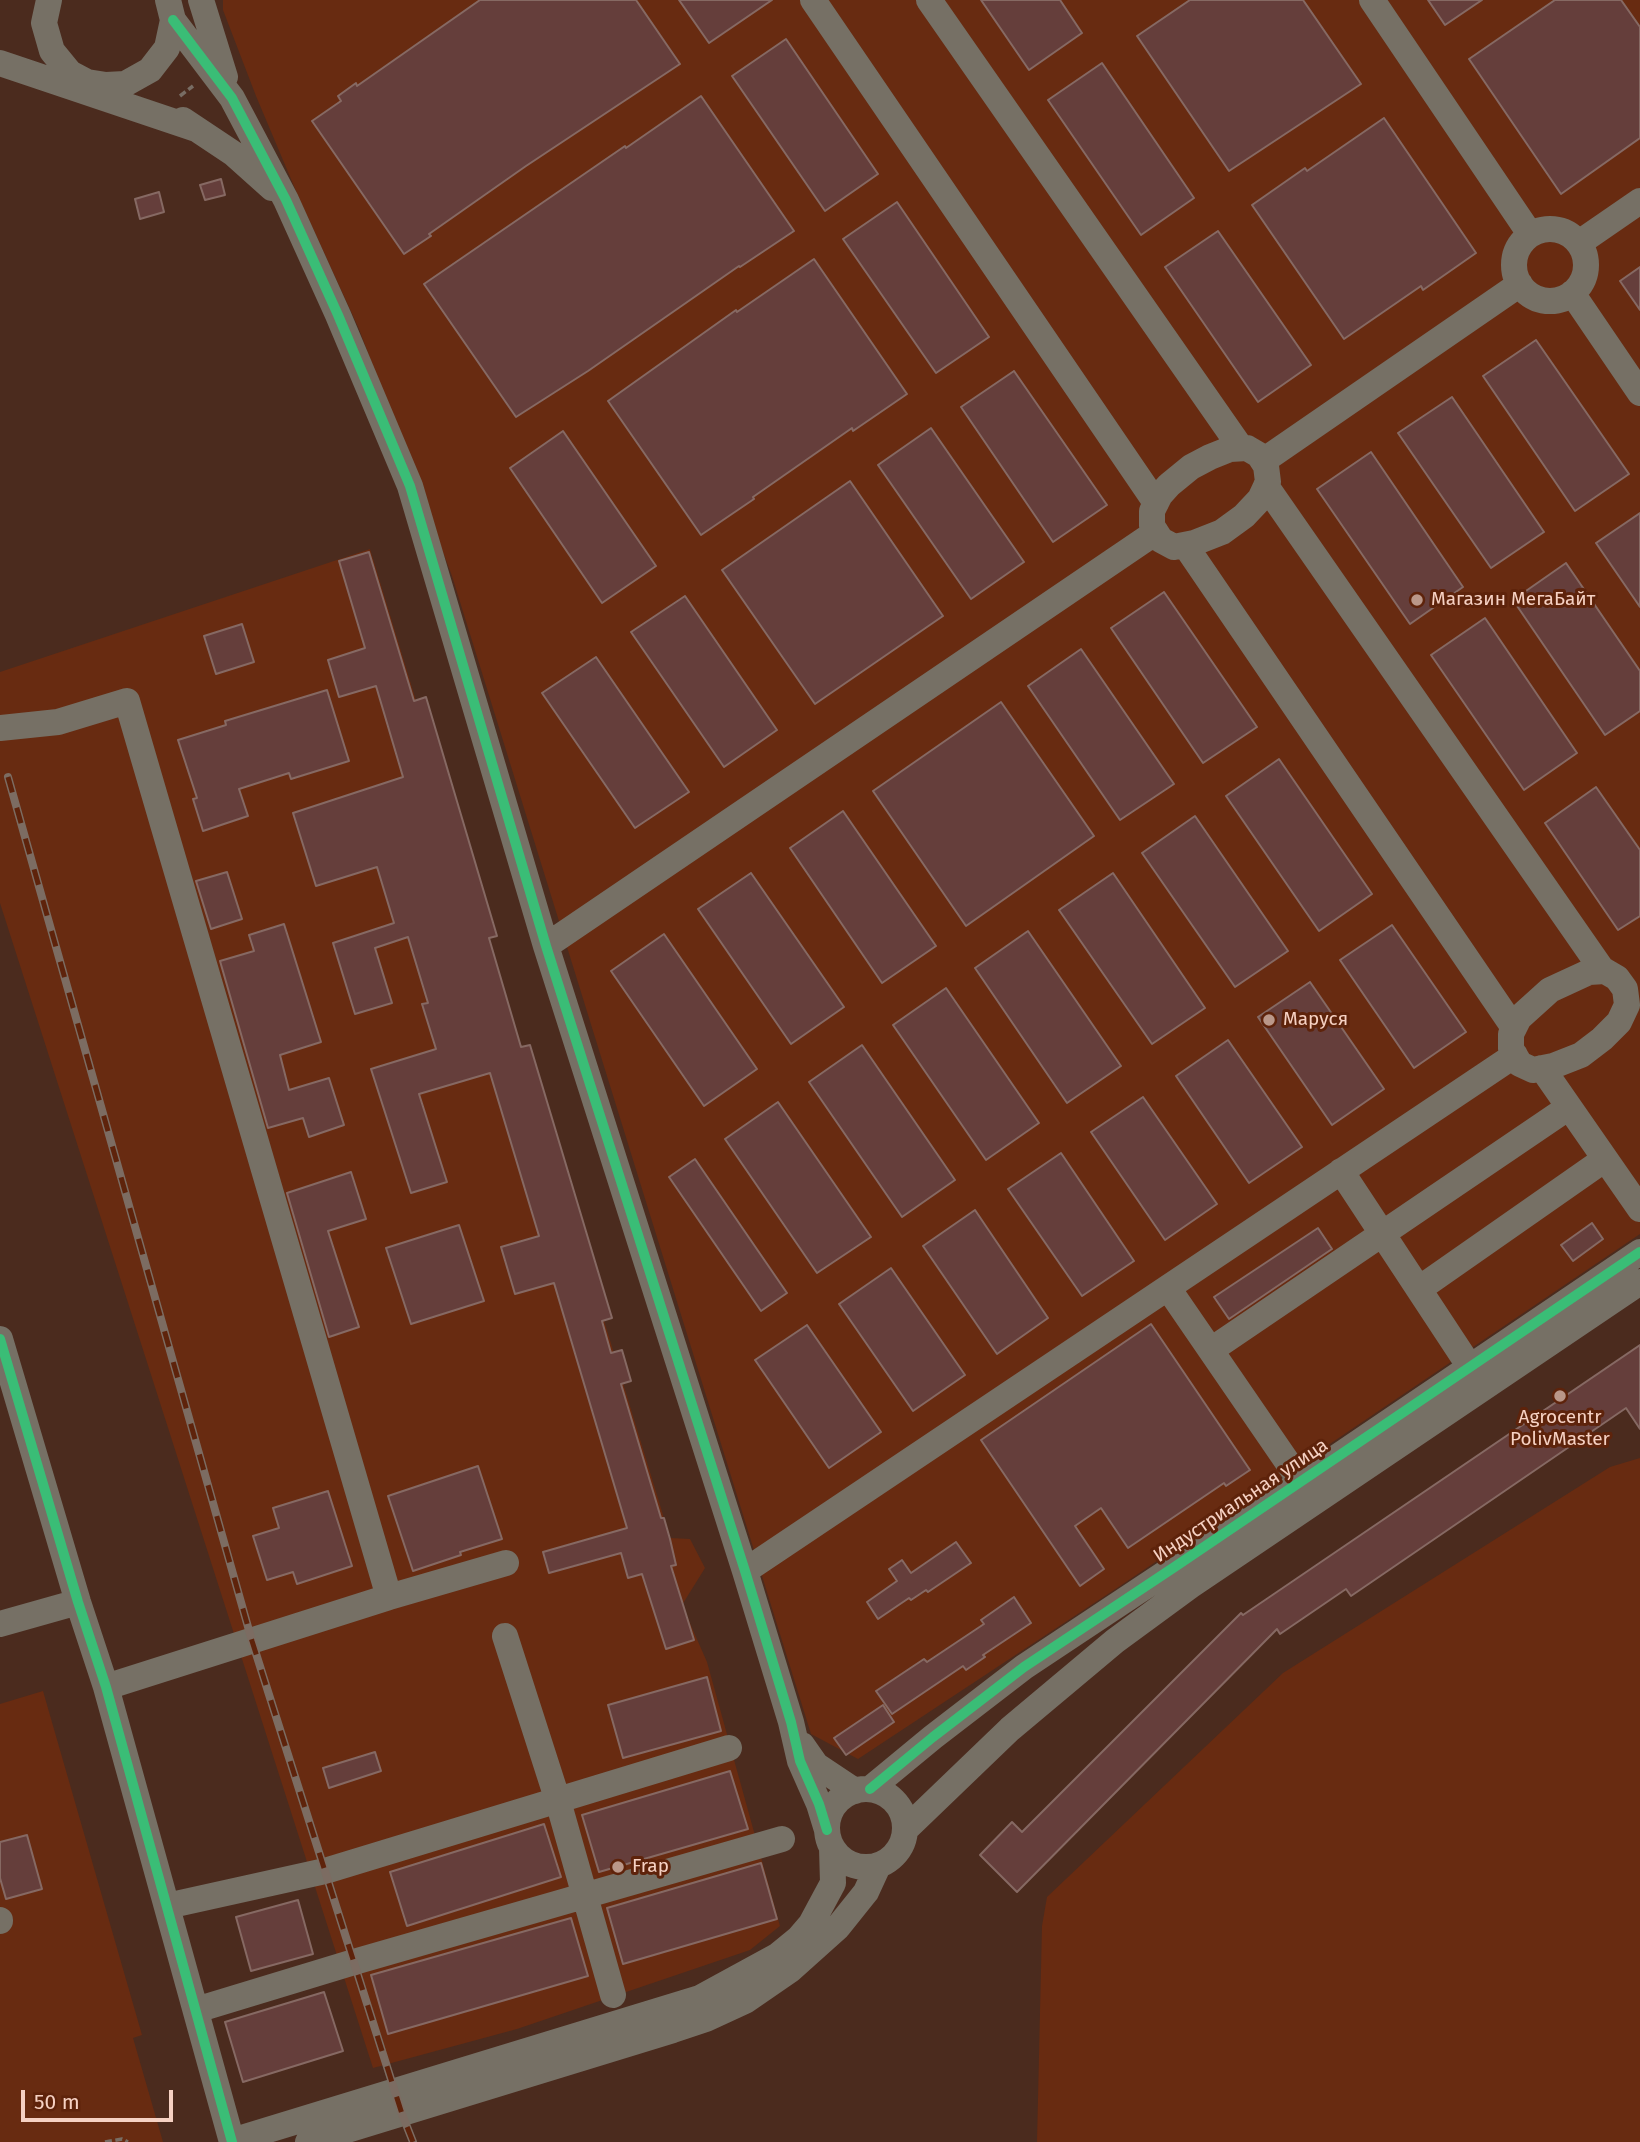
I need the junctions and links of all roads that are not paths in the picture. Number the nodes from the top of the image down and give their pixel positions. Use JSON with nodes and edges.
{"nodes":[{"id":1,"x":49,"y":0,"type":"edge"},
{"id":2,"x":201,"y":0,"type":"edge"},
{"id":3,"x":813,"y":0,"type":"edge"},
{"id":4,"x":929,"y":0,"type":"edge"},
{"id":5,"x":1371,"y":0,"type":"edge"},
{"id":6,"x":170,"y":6,"type":"edge"},
{"id":7,"x":4,"y":64,"type":"edge"},
{"id":8,"x":70,"y":73,"type":"junction"},
{"id":9,"x":125,"y":84,"type":"junction"},
{"id":10,"x":232,"y":98,"type":"junction"},
{"id":11,"x":196,"y":129,"type":"junction"},
{"id":12,"x":286,"y":200,"type":"junction"},
{"id":13,"x":1640,"y":201,"type":"edge"},
{"id":14,"x":1530,"y":234,"type":"junction"},
{"id":15,"x":1579,"y":243,"type":"junction"},
{"id":16,"x":1520,"y":284,"type":"junction"},
{"id":17,"x":1572,"y":293,"type":"junction"},
{"id":18,"x":1640,"y":393,"type":"edge"},
{"id":19,"x":1257,"y":465,"type":"junction"},
{"id":20,"x":1156,"y":503,"type":"junction"},
{"id":21,"x":1156,"y":532,"type":"junction"},
{"id":22,"x":1185,"y":545,"type":"junction"},
{"id":23,"x":0,"y":728,"type":"edge"},
{"id":24,"x":546,"y":946,"type":"junction"},
{"id":25,"x":1626,"y":991,"type":"edge"},
{"id":26,"x":1514,"y":1028,"type":"junction"},
{"id":27,"x":1515,"y":1055,"type":"junction"},
{"id":28,"x":1542,"y":1068,"type":"junction"},
{"id":29,"x":1569,"y":1107,"type":"junction"},
{"id":30,"x":1605,"y":1159,"type":"junction"},
{"id":31,"x":1341,"y":1171,"type":"junction"},
{"id":32,"x":1640,"y":1209,"type":"edge"},
{"id":33,"x":1383,"y":1234,"type":"junction"},
{"id":34,"x":1640,"y":1252,"type":"edge"},
{"id":35,"x":1640,"y":1282,"type":"edge"},
{"id":36,"x":1168,"y":1288,"type":"junction"},
{"id":37,"x":1419,"y":1289,"type":"junction"},
{"id":38,"x":0,"y":1339,"type":"edge"},
{"id":39,"x":1211,"y":1350,"type":"junction"},
{"id":40,"x":1470,"y":1367,"type":"junction"},
{"id":41,"x":1308,"y":1492,"type":"junction"},
{"id":42,"x":506,"y":1563,"type":"dead end"},
{"id":43,"x":745,"y":1571,"type":"junction"},
{"id":44,"x":389,"y":1597,"type":"junction"},
{"id":45,"x":78,"y":1602,"type":"junction"},
{"id":46,"x":0,"y":1624,"type":"edge"},
{"id":47,"x":505,"y":1636,"type":"dead end"},
{"id":48,"x":106,"y":1688,"type":"junction"},
{"id":49,"x":790,"y":1722,"type":"junction"},
{"id":50,"x":729,"y":1748,"type":"dead end"},
{"id":51,"x":863,"y":1790,"type":"junction"},
{"id":52,"x":558,"y":1801,"type":"junction"},
{"id":53,"x":906,"y":1829,"type":"junction"},
{"id":54,"x":782,"y":1839,"type":"dead end"},
{"id":55,"x":830,"y":1839,"type":"junction"},
{"id":56,"x":878,"y":1866,"type":"junction"},
{"id":57,"x":584,"y":1896,"type":"junction"},
{"id":58,"x":167,"y":1906,"type":"junction"},
{"id":59,"x":613,"y":1995,"type":"dead end"},
{"id":60,"x":703,"y":2008,"type":"junction"},
{"id":61,"x":196,"y":2010,"type":"junction"},
{"id":62,"x":498,"y":2073,"type":"junction"},
{"id":63,"x":232,"y":2141,"type":"edge"},
{"id":64,"x":308,"y":2142,"type":"edge"}],
"edges":[{"from":1,"to":8,"type":"street"},
{"from":2,"to":10,"type":"street"},
{"from":3,"to":20,"type":"street"},
{"from":4,"to":19,"type":"street"},
{"from":5,"to":14,"type":"street"},
{"from":6,"to":9,"type":"street"},
{"from":6,"to":10,"type":"street"},
{"from":7,"to":8,"type":"street"},
{"from":7,"to":11,"type":"street"},
{"from":8,"to":9,"type":"street"},
{"from":9,"to":11,"type":"street"},
{"from":10,"to":12,"type":"street"},
{"from":11,"to":12,"type":"street"},
{"from":12,"to":24,"type":"street"},
{"from":13,"to":15,"type":"street"},
{"from":14,"to":15,"type":"street"},
{"from":14,"to":16,"type":"street"},
{"from":15,"to":17,"type":"street"},
{"from":16,"to":17,"type":"street"},
{"from":16,"to":19,"type":"street"},
{"from":17,"to":18,"type":"street"},
{"from":19,"to":20,"type":"street"},
{"from":19,"to":22,"type":"street"},
{"from":19,"to":25,"type":"street"},
{"from":20,"to":21,"type":"street"},
{"from":21,"to":22,"type":"street"},
{"from":21,"to":24,"type":"street"},
{"from":22,"to":26,"type":"street"},
{"from":23,"to":44,"type":"street"},
{"from":24,"to":43,"type":"street"},
{"from":25,"to":26,"type":"street"},
{"from":25,"to":28,"type":"street"},
{"from":26,"to":27,"type":"street"},
{"from":27,"to":28,"type":"street"},
{"from":27,"to":31,"type":"street"},
{"from":28,"to":29,"type":"street"},
{"from":29,"to":30,"type":"street"},
{"from":29,"to":33,"type":"street"},
{"from":30,"to":32,"type":"street"},
{"from":30,"to":37,"type":"street"},
{"from":31,"to":33,"type":"street"},
{"from":31,"to":36,"type":"street"},
{"from":33,"to":37,"type":"street"},
{"from":33,"to":39,"type":"street"},
{"from":34,"to":40,"type":"street","name":"Индустриальная улица"},
{"from":35,"to":41,"type":"street","name":"Индустриальная улица"},
{"from":36,"to":39,"type":"street"},
{"from":36,"to":43,"type":"street"},
{"from":37,"to":40,"type":"street"},
{"from":38,"to":45,"type":"street"},
{"from":39,"to":41,"type":"street"},
{"from":40,"to":41,"type":"street","name":"Индустриальная улица"},
{"from":41,"to":51,"type":"street","name":"Индустриальная улица"},
{"from":41,"to":53,"type":"street","name":"Индустриальная улица"},
{"from":42,"to":44,"type":"street"},
{"from":43,"to":49,"type":"street"},
{"from":44,"to":48,"type":"street"},
{"from":45,"to":46,"type":"street"},
{"from":45,"to":48,"type":"street"},
{"from":47,"to":52,"type":"street"},
{"from":48,"to":58,"type":"street"},
{"from":49,"to":51,"type":"street"},
{"from":49,"to":55,"type":"street"},
{"from":50,"to":52,"type":"street"},
{"from":51,"to":53,"type":"street"},
{"from":51,"to":55,"type":"street"},
{"from":52,"to":57,"type":"street"},
{"from":52,"to":58,"type":"street"},
{"from":53,"to":56,"type":"street"},
{"from":54,"to":57,"type":"street"},
{"from":55,"to":56,"type":"street"},
{"from":55,"to":60,"type":"street"},
{"from":56,"to":60,"type":"street"},
{"from":57,"to":59,"type":"street"},
{"from":57,"to":61,"type":"street"},
{"from":58,"to":61,"type":"street"},
{"from":60,"to":62,"type":"street"},
{"from":61,"to":63,"type":"street"},
{"from":62,"to":63,"type":"street"},
{"from":62,"to":64,"type":"street"}]}
